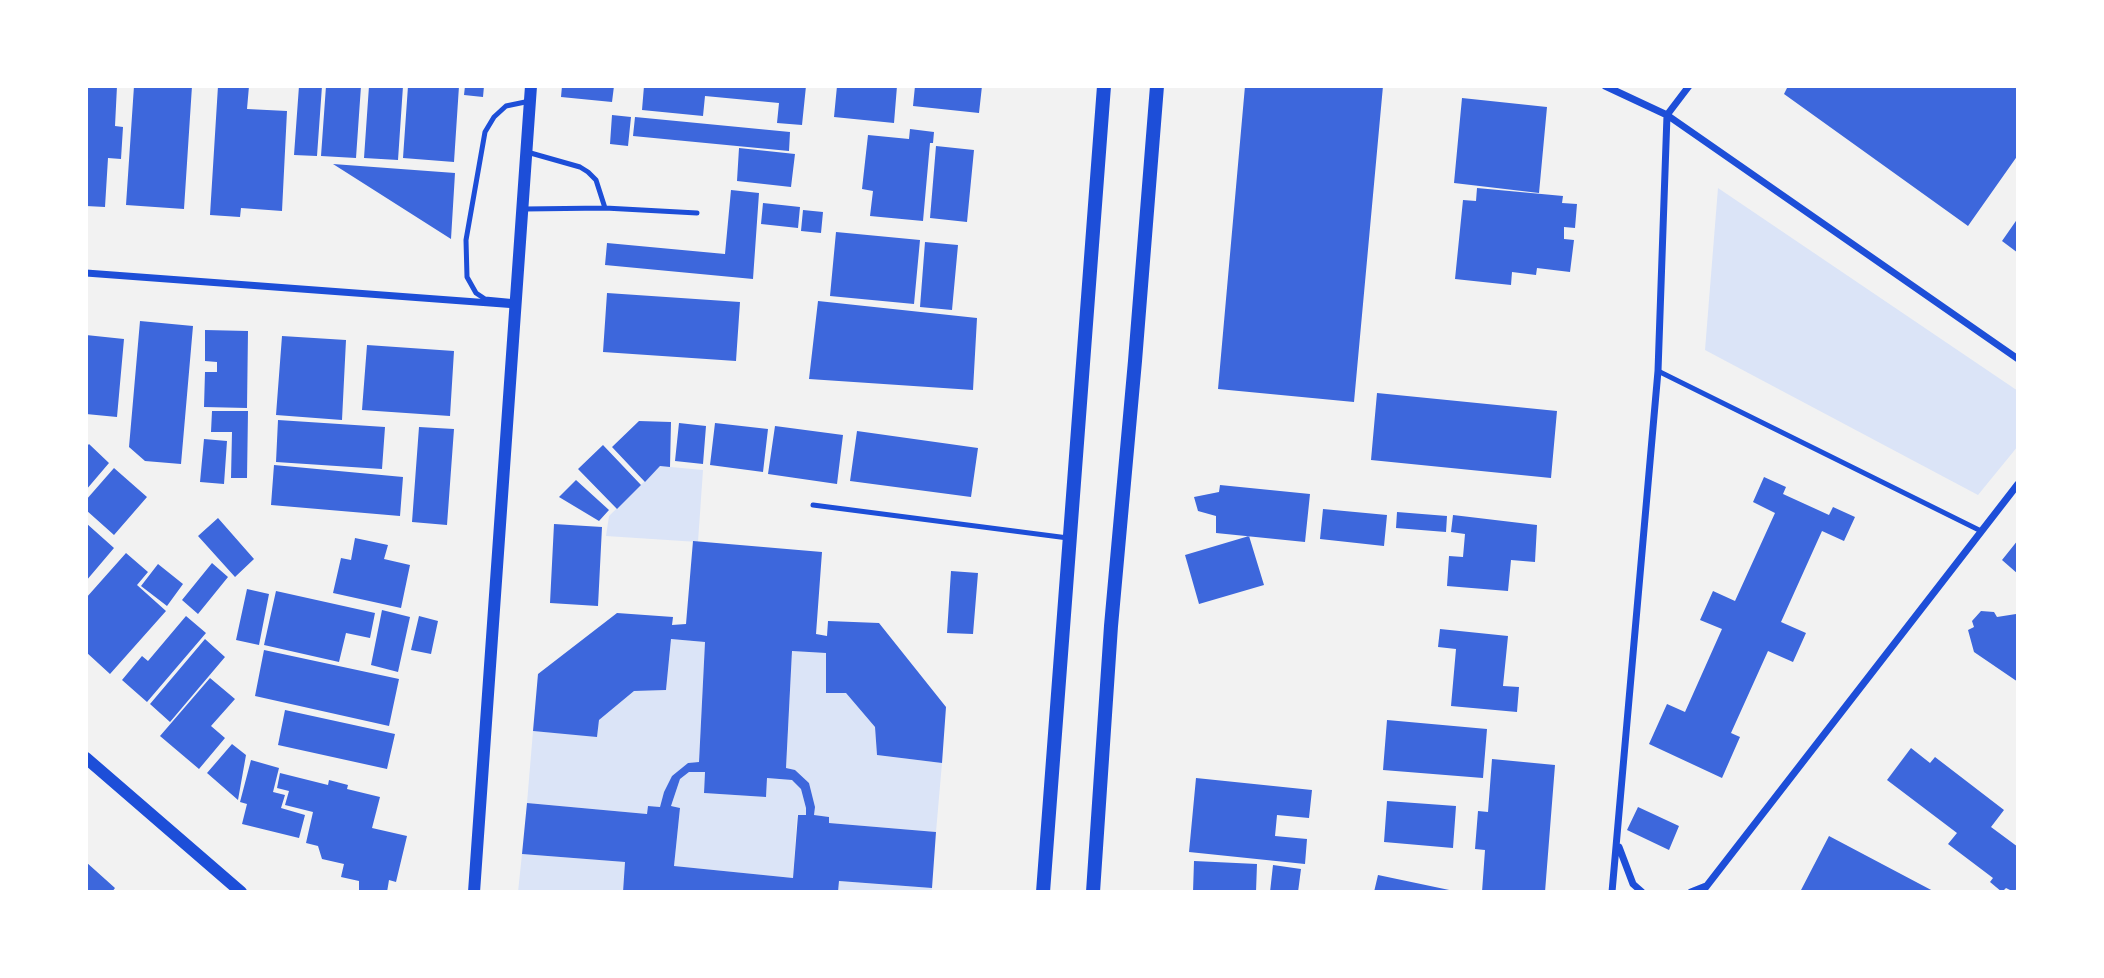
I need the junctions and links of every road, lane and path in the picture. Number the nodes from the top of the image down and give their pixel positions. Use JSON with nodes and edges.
{"nodes":[{"id":1,"x":531,"y":86,"type":"edge"},
{"id":2,"x":1104,"y":86,"type":"edge"},
{"id":3,"x":1157,"y":86,"type":"edge"},
{"id":4,"x":1605,"y":86,"type":"edge"},
{"id":5,"x":1689,"y":86,"type":"edge"},
{"id":6,"x":530,"y":100,"type":"junction"},
{"id":7,"x":1667,"y":115,"type":"junction"},
{"id":8,"x":527,"y":152,"type":"junction"},
{"id":9,"x":605,"y":208,"type":"junction"},
{"id":10,"x":523,"y":209,"type":"junction"},
{"id":11,"x":696,"y":214,"type":"dead end"},
{"id":12,"x":86,"y":273,"type":"edge"},
{"id":13,"x":517,"y":303,"type":"junction"},
{"id":14,"x":2018,"y":359,"type":"edge"},
{"id":15,"x":1658,"y":371,"type":"junction"},
{"id":16,"x":2018,"y":484,"type":"edge"},
{"id":17,"x":813,"y":505,"type":"dead end"},
{"id":18,"x":1981,"y":531,"type":"junction"},
{"id":19,"x":1068,"y":538,"type":"junction"},
{"id":20,"x":86,"y":758,"type":"edge"},
{"id":21,"x":1618,"y":842,"type":"junction"},
{"id":22,"x":1704,"y":889,"type":"edge"},
{"id":23,"x":241,"y":892,"type":"edge"},
{"id":24,"x":474,"y":892,"type":"edge"},
{"id":25,"x":1043,"y":892,"type":"edge"},
{"id":26,"x":1093,"y":892,"type":"edge"},
{"id":27,"x":1612,"y":892,"type":"edge"},
{"id":28,"x":1642,"y":892,"type":"edge"},
{"id":29,"x":1691,"y":892,"type":"edge"}],
"edges":[{"from":1,"to":6,"type":"street"},
{"from":2,"to":19,"type":"main road"},
{"from":3,"to":26,"type":"main road"},
{"from":4,"to":7,"type":"street"},
{"from":5,"to":7,"type":"street"},
{"from":6,"to":8,"type":"street"},
{"from":6,"to":13,"type":"lane"},
{"from":7,"to":14,"type":"street"},
{"from":7,"to":15,"type":"street"},
{"from":8,"to":9,"type":"lane"},
{"from":8,"to":10,"type":"street"},
{"from":9,"to":10,"type":"lane"},
{"from":9,"to":11,"type":"lane"},
{"from":10,"to":13,"type":"street"},
{"from":12,"to":13,"type":"street"},
{"from":13,"to":24,"type":"street"},
{"from":15,"to":18,"type":"lane"},
{"from":15,"to":21,"type":"street"},
{"from":16,"to":18,"type":"street"},
{"from":17,"to":19,"type":"lane"},
{"from":18,"to":22,"type":"street"},
{"from":19,"to":25,"type":"main road"},
{"from":20,"to":23,"type":"street"},
{"from":21,"to":27,"type":"street"},
{"from":21,"to":28,"type":"street"},
{"from":22,"to":29,"type":"street"}]}
